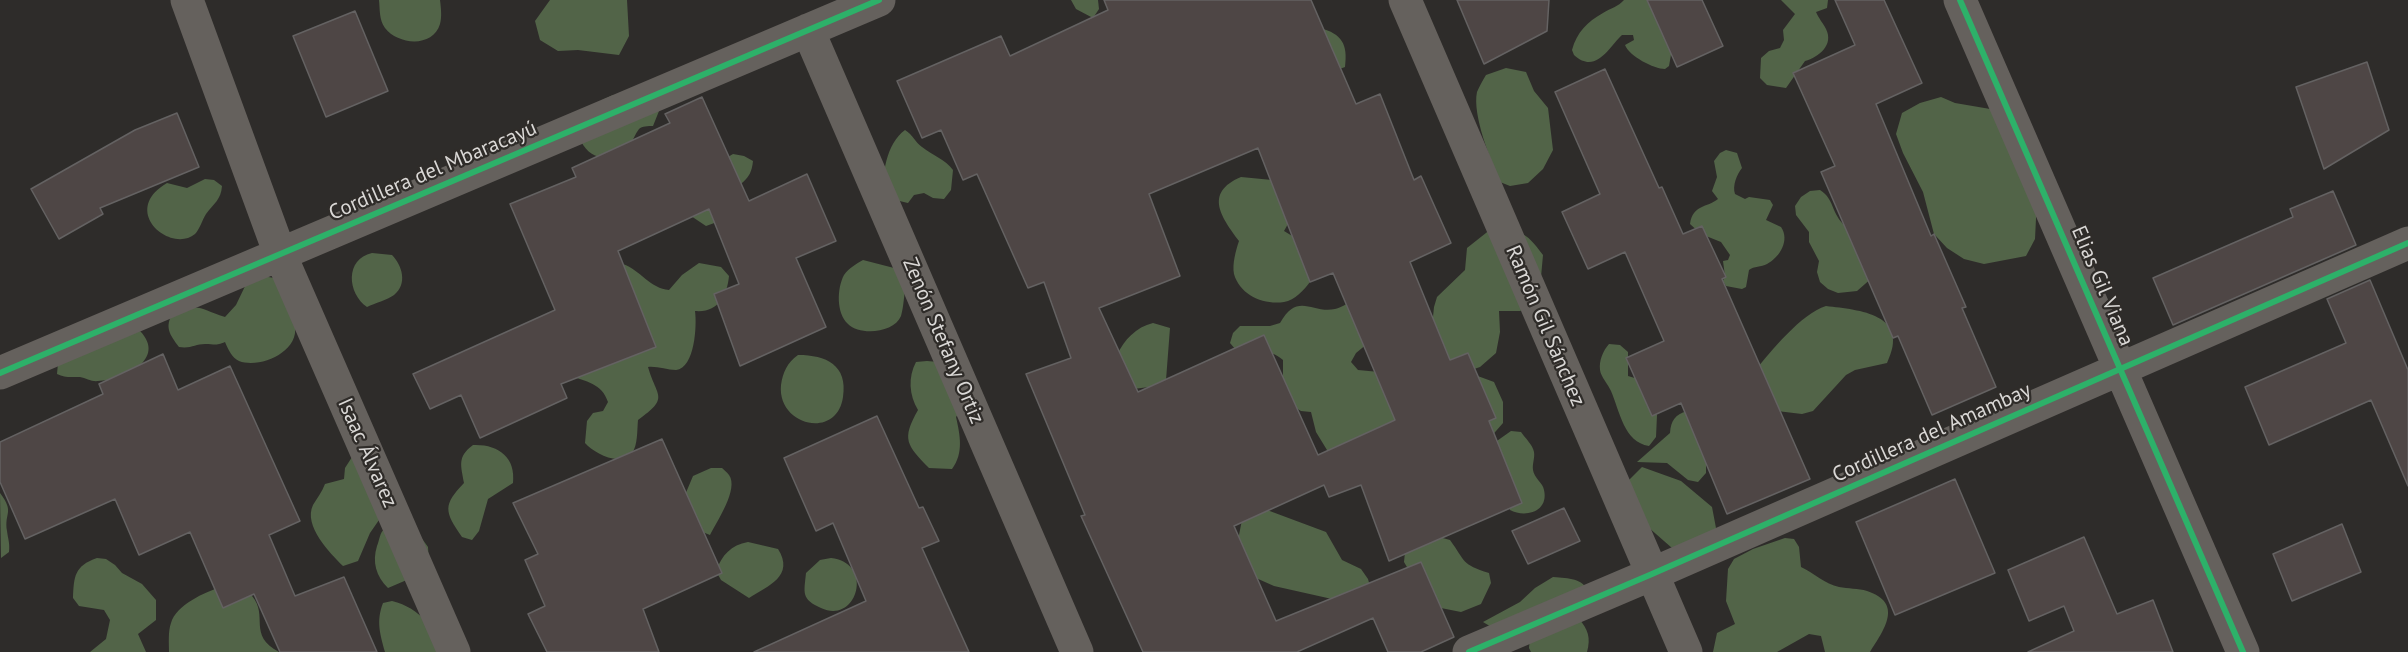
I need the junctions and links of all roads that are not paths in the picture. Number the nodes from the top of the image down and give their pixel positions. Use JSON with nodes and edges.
{"nodes":[{"id":1,"x":187,"y":0,"type":"edge"},
{"id":2,"x":879,"y":0,"type":"edge"},
{"id":3,"x":1405,"y":0,"type":"edge"},
{"id":4,"x":1960,"y":0,"type":"edge"},
{"id":5,"x":808,"y":30,"type":"junction"},
{"id":6,"x":2408,"y":243,"type":"edge"},
{"id":7,"x":279,"y":254,"type":"junction"},
{"id":8,"x":2120,"y":368,"type":"junction"},
{"id":9,"x":0,"y":373,"type":"edge"},
{"id":10,"x":1653,"y":574,"type":"junction"},
{"id":11,"x":454,"y":652,"type":"edge"},
{"id":12,"x":1077,"y":652,"type":"edge"},
{"id":13,"x":1469,"y":652,"type":"edge"},
{"id":14,"x":1686,"y":652,"type":"edge"},
{"id":15,"x":2243,"y":652,"type":"edge"}],
"edges":[{"from":1,"to":7,"type":"street","name":"Isaac Álvarez"},
{"from":2,"to":5,"type":"street","name":"Cordillera del Mbaracayú"},
{"from":3,"to":10,"type":"street","name":"Ramón Gil Sánchez"},
{"from":4,"to":8,"type":"street","name":"Elias Gil Viana"},
{"from":5,"to":7,"type":"street","name":"Cordillera del Mbaracayú"},
{"from":5,"to":12,"type":"street","name":"Zenón Stefany Ortiz"},
{"from":6,"to":8,"type":"street","name":"Cordillera del Amambay"},
{"from":7,"to":9,"type":"street","name":"Cordillera del Mbaracayú"},
{"from":7,"to":11,"type":"street","name":"Isaac Álvarez"},
{"from":8,"to":10,"type":"street","name":"Cordillera del Amambay"},
{"from":8,"to":15,"type":"street","name":"Elias Gil Viana"},
{"from":10,"to":13,"type":"street","name":"Cordillera del Amambay"},
{"from":10,"to":14,"type":"street","name":"Ramón Gil Sánchez"}]}
